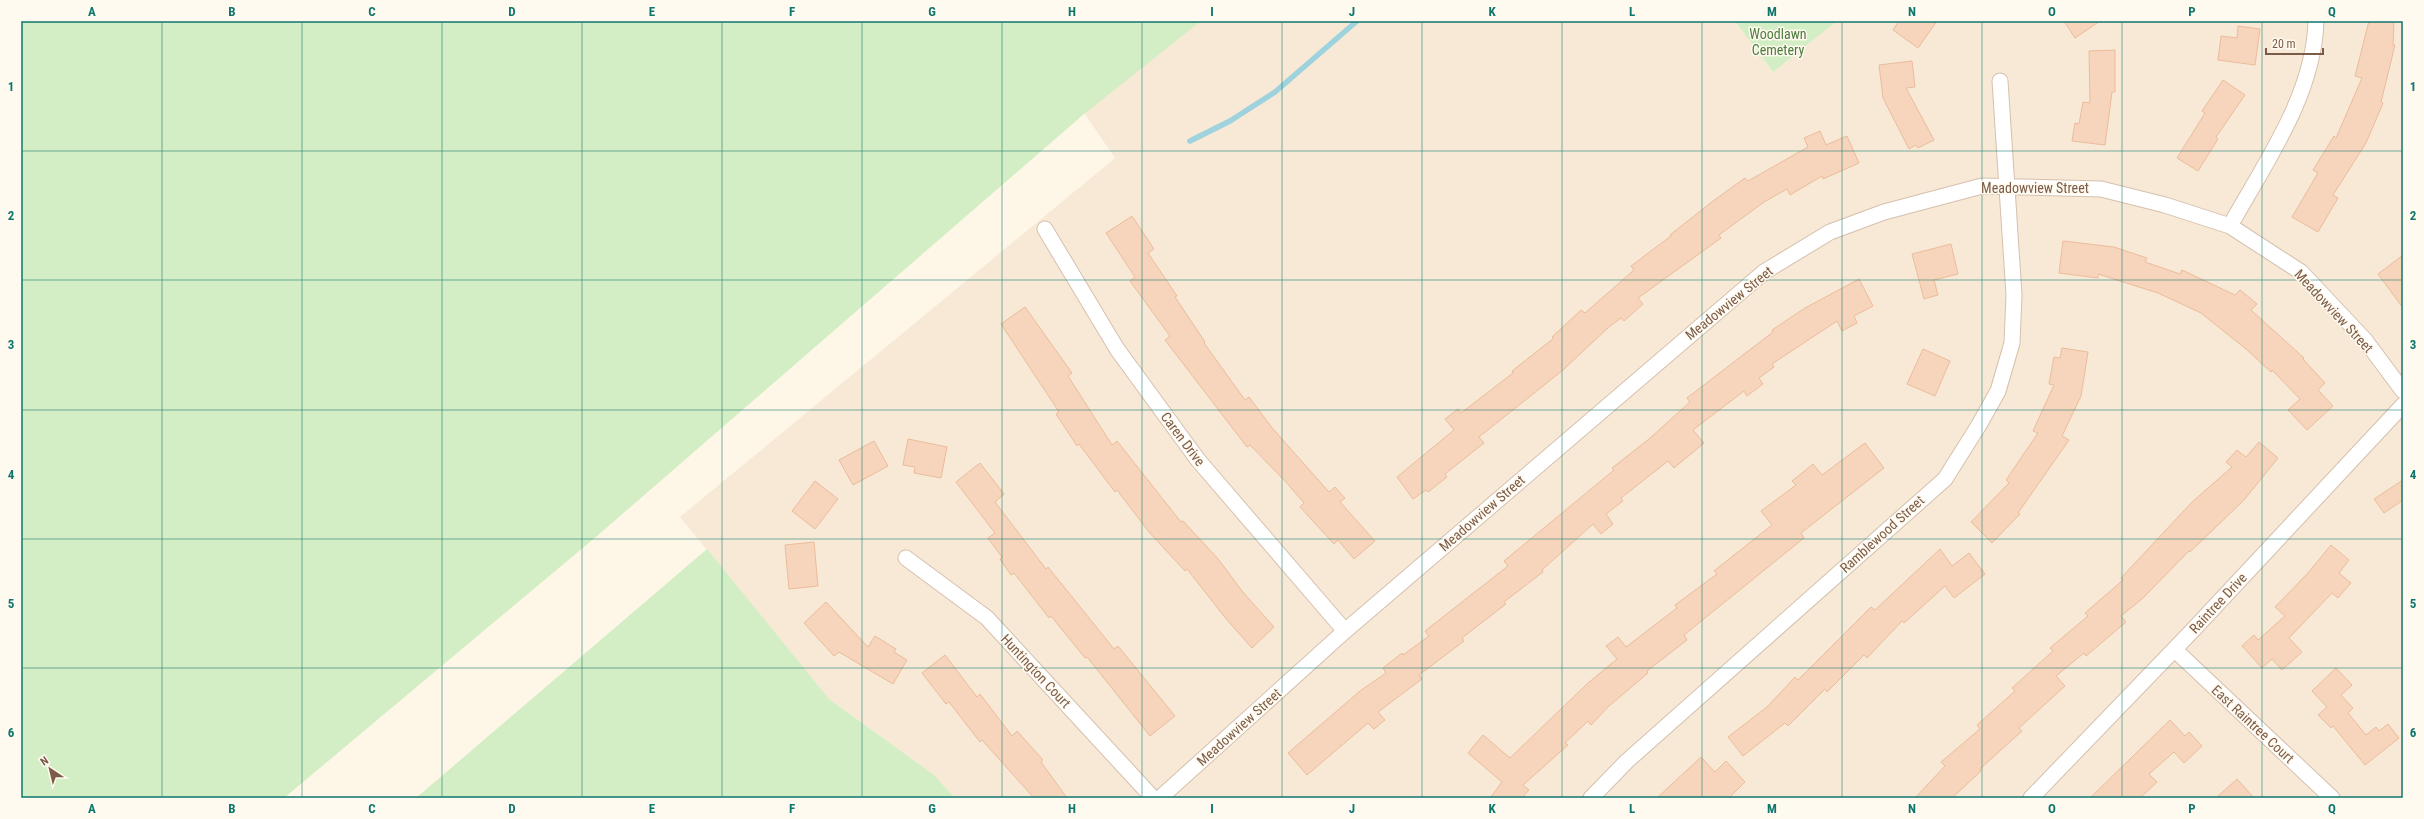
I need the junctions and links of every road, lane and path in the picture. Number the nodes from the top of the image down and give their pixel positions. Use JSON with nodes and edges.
{"nodes":[{"id":1,"x":2316,"y":21,"type":"edge"},
{"id":2,"x":2000,"y":81,"type":"dead end"},
{"id":3,"x":2009,"y":187,"type":"junction"},
{"id":4,"x":2230,"y":226,"type":"junction"},
{"id":5,"x":1045,"y":229,"type":"dead end"},
{"id":6,"x":2403,"y":391,"type":"edge"},
{"id":7,"x":2403,"y":405,"type":"edge"},
{"id":8,"x":906,"y":558,"type":"dead end"},
{"id":9,"x":1345,"y":631,"type":"junction"},
{"id":10,"x":2175,"y":650,"type":"junction"},
{"id":11,"x":1153,"y":798,"type":"edge"},
{"id":12,"x":1160,"y":798,"type":"edge"},
{"id":13,"x":1591,"y":798,"type":"edge"},
{"id":14,"x":2031,"y":798,"type":"edge"},
{"id":15,"x":2332,"y":798,"type":"edge"}],
"edges":[{"from":1,"to":4,"type":"street"},
{"from":2,"to":3,"type":"street","name":"Ramblewood Street"},
{"from":3,"to":4,"type":"street","name":"Meadowview Street"},
{"from":3,"to":9,"type":"street","name":"Meadowview Street"},
{"from":3,"to":13,"type":"street","name":"Ramblewood Street"},
{"from":4,"to":6,"type":"street","name":"Meadowview Street"},
{"from":5,"to":9,"type":"street","name":"Caren Drive"},
{"from":7,"to":10,"type":"street","name":"Raintree Drive"},
{"from":8,"to":11,"type":"street","name":"Huntington Court"},
{"from":9,"to":12,"type":"street","name":"Meadowview Street"},
{"from":10,"to":14,"type":"street","name":"Raintree Drive"},
{"from":10,"to":15,"type":"street","name":"East Raintree Court"}]}
